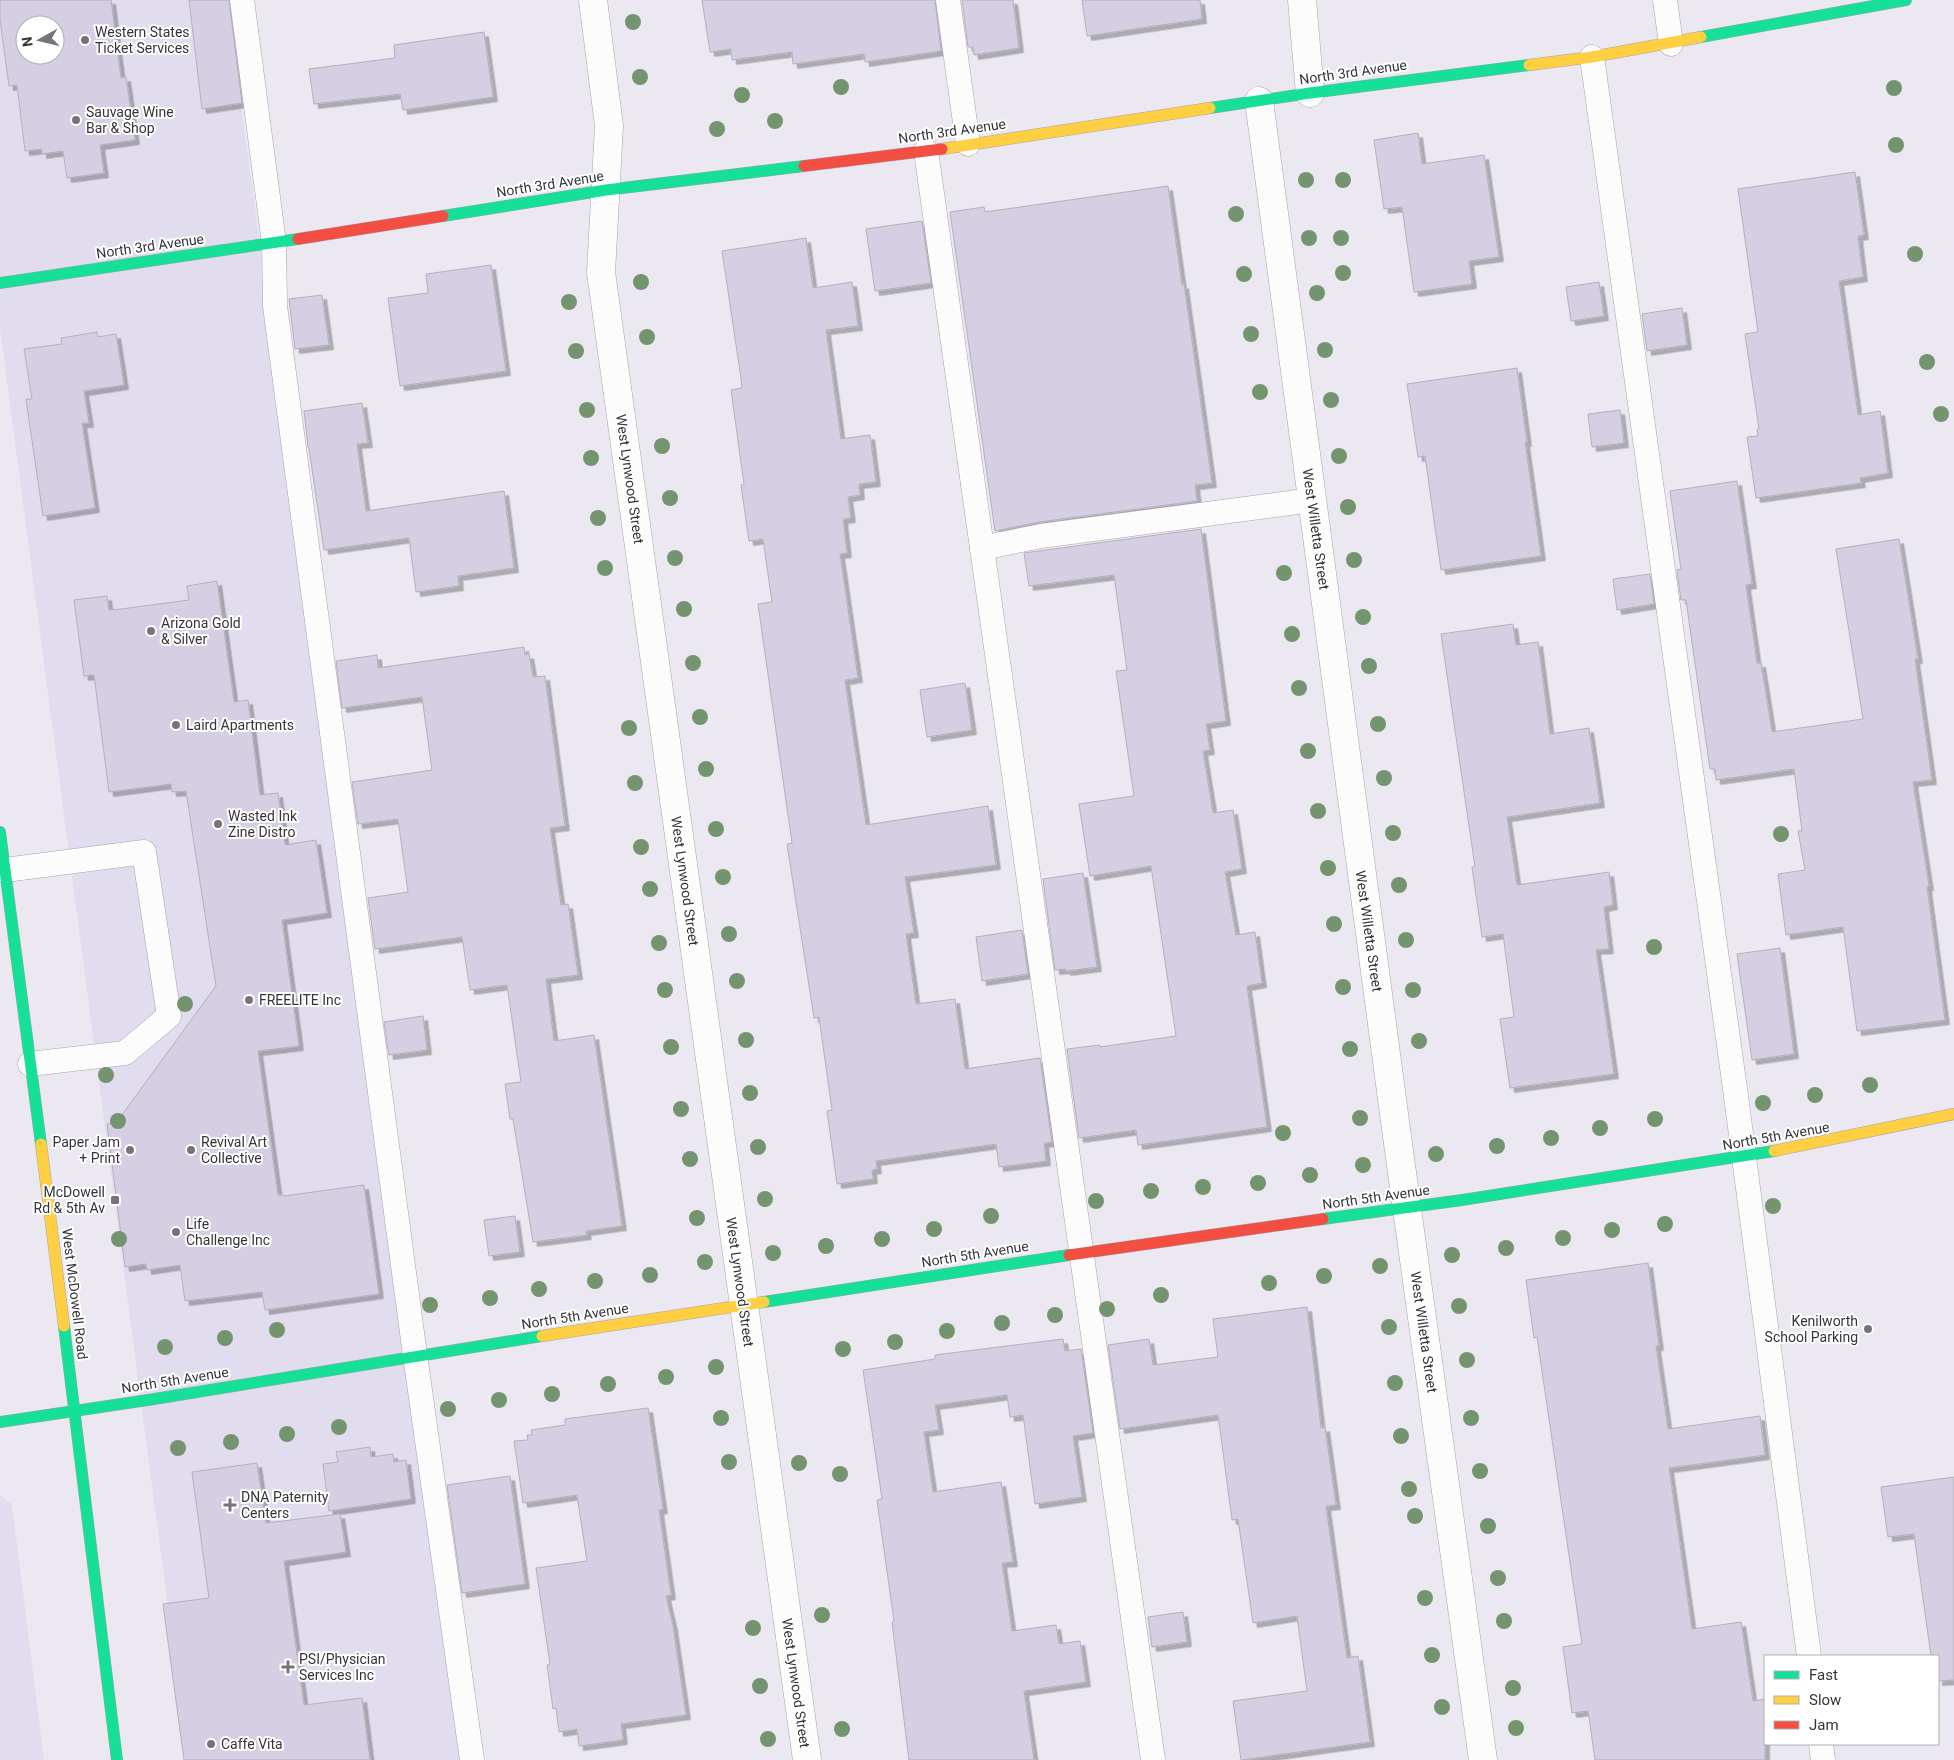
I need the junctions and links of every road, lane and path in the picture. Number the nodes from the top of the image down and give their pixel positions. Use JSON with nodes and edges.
{"nodes":[{"id":1,"x":242,"y":0,"type":"edge"},
{"id":2,"x":593,"y":0,"type":"edge"},
{"id":3,"x":948,"y":0,"type":"edge"},
{"id":4,"x":1302,"y":0,"type":"edge"},
{"id":5,"x":1664,"y":0,"type":"edge"},
{"id":6,"x":1906,"y":0,"type":"edge"},
{"id":7,"x":1670,"y":44,"type":"junction"},
{"id":8,"x":1592,"y":57,"type":"junction"},
{"id":9,"x":1310,"y":93,"type":"junction"},
{"id":10,"x":1259,"y":101,"type":"junction"},
{"id":11,"x":968,"y":144,"type":"junction"},
{"id":12,"x":926,"y":150,"type":"junction"},
{"id":13,"x":606,"y":190,"type":"junction"},
{"id":14,"x":274,"y":243,"type":"junction"},
{"id":15,"x":0,"y":283,"type":"edge"},
{"id":16,"x":1312,"y":500,"type":"junction"},
{"id":17,"x":982,"y":548,"type":"junction"},
{"id":18,"x":0,"y":832,"type":"edge"},
{"id":19,"x":5,"y":870,"type":"junction"},
{"id":20,"x":30,"y":1064,"type":"junction"},
{"id":21,"x":1954,"y":1114,"type":"edge"},
{"id":22,"x":1744,"y":1157,"type":"junction"},
{"id":23,"x":1407,"y":1208,"type":"junction"},
{"id":24,"x":1080,"y":1254,"type":"junction"},
{"id":25,"x":744,"y":1305,"type":"junction"},
{"id":26,"x":415,"y":1355,"type":"junction"},
{"id":27,"x":75,"y":1410,"type":"junction"},
{"id":28,"x":0,"y":1422,"type":"edge"},
{"id":29,"x":1809,"y":1655,"type":"edge"},
{"id":30,"x":1821,"y":1745,"type":"edge"},
{"id":31,"x":117,"y":1760,"type":"edge"},
{"id":32,"x":472,"y":1760,"type":"edge"},
{"id":33,"x":807,"y":1760,"type":"edge"},
{"id":34,"x":1153,"y":1760,"type":"edge"},
{"id":35,"x":1483,"y":1760,"type":"edge"},
{"id":36,"x":1823,"y":1760,"type":"edge"}],
"edges":[{"from":1,"to":14,"type":"lane"},
{"from":2,"to":13,"type":"street","name":"West Lynwood Street"},
{"from":3,"to":11,"type":"lane"},
{"from":4,"to":9,"type":"street"},
{"from":5,"to":7,"type":"lane"},
{"from":6,"to":7,"type":"street","name":"North 3rd Avenue"},
{"from":7,"to":8,"type":"street","name":"North 3rd Avenue"},
{"from":8,"to":9,"type":"street","name":"North 3rd Avenue"},
{"from":8,"to":22,"type":"lane"},
{"from":9,"to":10,"type":"street","name":"North 3rd Avenue"},
{"from":10,"to":11,"type":"street","name":"North 3rd Avenue"},
{"from":10,"to":16,"type":"street","name":"West Willetta Street"},
{"from":11,"to":12,"type":"street","name":"North 3rd Avenue"},
{"from":12,"to":13,"type":"street","name":"North 3rd Avenue"},
{"from":12,"to":17,"type":"lane"},
{"from":13,"to":14,"type":"street","name":"North 3rd Avenue"},
{"from":13,"to":25,"type":"street","name":"West Lynwood Street"},
{"from":14,"to":15,"type":"street","name":"North 3rd Avenue"},
{"from":14,"to":26,"type":"lane"},
{"from":16,"to":17,"type":"lane"},
{"from":16,"to":23,"type":"street","name":"West Willetta Street"},
{"from":17,"to":24,"type":"lane"},
{"from":18,"to":19,"type":"street","name":"West McDowell Road"},
{"from":19,"to":20,"type":"street","name":"West McDowell Road"},
{"from":19,"to":20,"type":"lane"},
{"from":20,"to":27,"type":"street","name":"West McDowell Road"},
{"from":21,"to":22,"type":"street","name":"North 5th Avenue"},
{"from":22,"to":23,"type":"street","name":"North 5th Avenue"},
{"from":22,"to":29,"type":"lane"},
{"from":23,"to":24,"type":"street","name":"North 5th Avenue"},
{"from":23,"to":35,"type":"street","name":"West Willetta Street"},
{"from":24,"to":25,"type":"street","name":"North 5th Avenue"},
{"from":24,"to":34,"type":"lane"},
{"from":25,"to":26,"type":"street","name":"North 5th Avenue"},
{"from":25,"to":33,"type":"street","name":"West Lynwood Street"},
{"from":26,"to":27,"type":"street","name":"North 5th Avenue"},
{"from":26,"to":32,"type":"lane"},
{"from":27,"to":28,"type":"street","name":"North 5th Avenue"},
{"from":27,"to":31,"type":"street","name":"West McDowell Road"},
{"from":30,"to":36,"type":"lane"}]}
